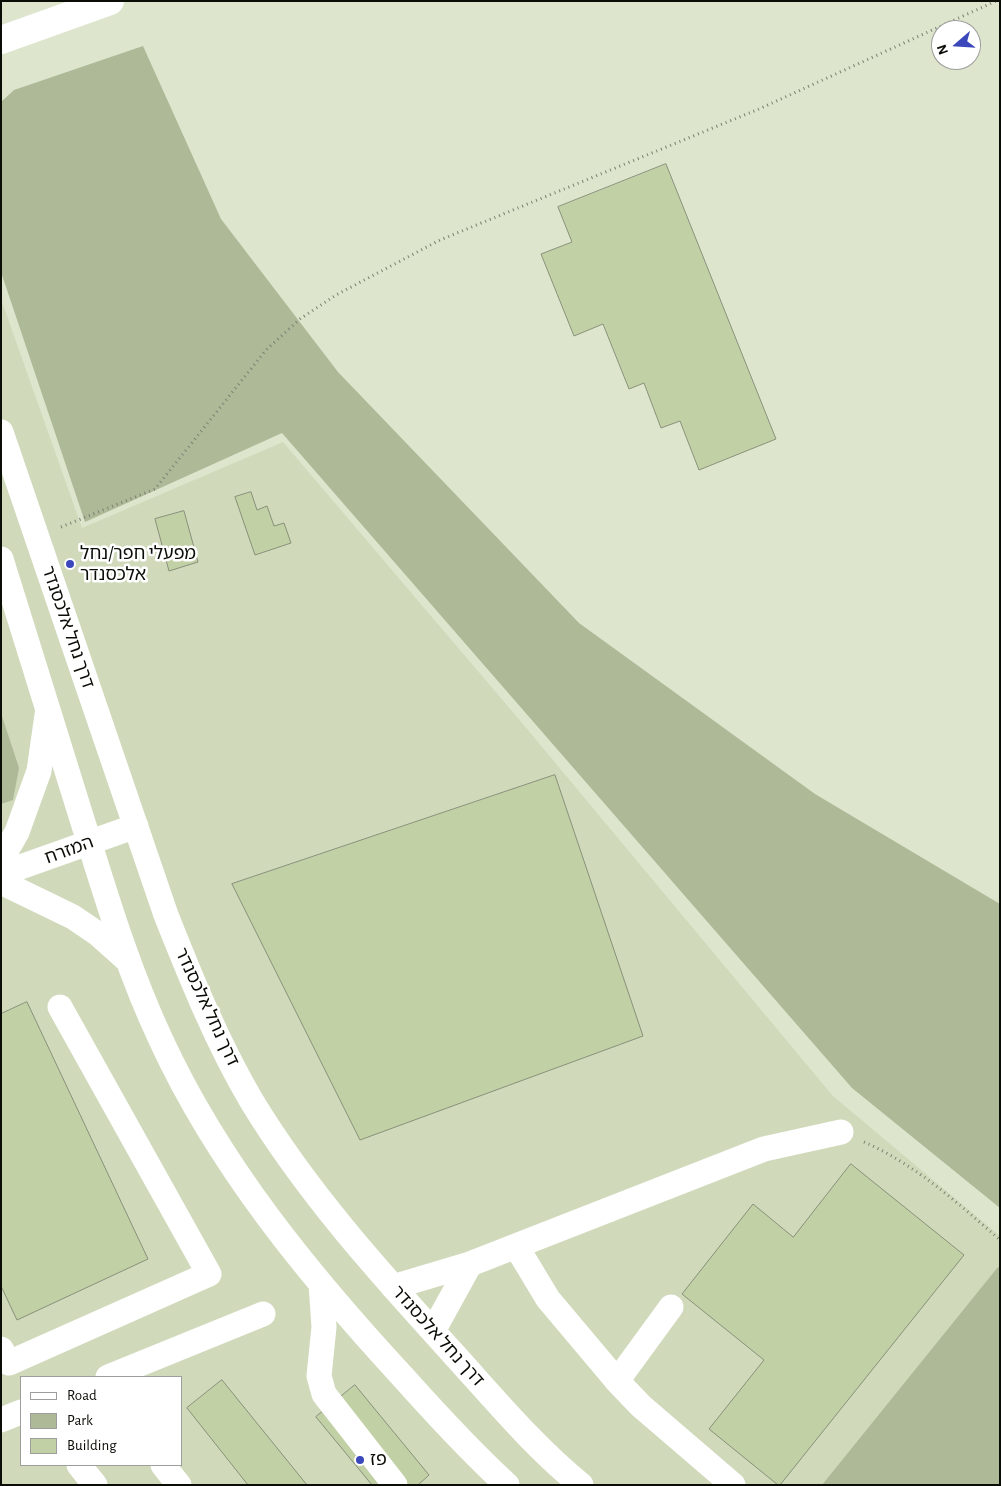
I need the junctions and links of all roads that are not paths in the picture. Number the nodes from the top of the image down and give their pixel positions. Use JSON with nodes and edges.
{"nodes":[{"id":1,"x":110,"y":1,"type":"edge"},
{"id":2,"x":42,"y":25,"type":"junction"},
{"id":3,"x":1,"y":40,"type":"edge"},
{"id":4,"x":1,"y":59,"type":"edge"},
{"id":5,"x":1,"y":432,"type":"edge"},
{"id":6,"x":1,"y":559,"type":"edge"},
{"id":7,"x":48,"y":708,"type":"junction"},
{"id":8,"x":136,"y":826,"type":"junction"},
{"id":9,"x":90,"y":843,"type":"junction"},
{"id":10,"x":1,"y":860,"type":"edge"},
{"id":11,"x":1,"y":874,"type":"edge"},
{"id":12,"x":1,"y":882,"type":"edge"},
{"id":13,"x":128,"y":960,"type":"junction"},
{"id":14,"x":60,"y":1007,"type":"dead end"},
{"id":15,"x":841,"y":1132,"type":"road end"},
{"id":16,"x":516,"y":1246,"type":"junction"},
{"id":17,"x":470,"y":1264,"type":"junction"},
{"id":18,"x":321,"y":1284,"type":"junction"},
{"id":19,"x":394,"y":1287,"type":"junction"},
{"id":20,"x":671,"y":1307,"type":"dead end"},
{"id":21,"x":262,"y":1314,"type":"dead end"},
{"id":22,"x":432,"y":1331,"type":"junction"},
{"id":23,"x":1,"y":1349,"type":"edge"},
{"id":24,"x":110,"y":1376,"type":"edge"},
{"id":25,"x":617,"y":1381,"type":"junction"},
{"id":26,"x":20,"y":1412,"type":"edge"},
{"id":27,"x":1,"y":1420,"type":"edge"},
{"id":28,"x":164,"y":1466,"type":"edge"},
{"id":29,"x":179,"y":1485,"type":"edge"},
{"id":30,"x":395,"y":1485,"type":"edge"},
{"id":31,"x":508,"y":1485,"type":"edge"},
{"id":32,"x":581,"y":1485,"type":"edge"},
{"id":33,"x":733,"y":1485,"type":"edge"}],
"edges":[{"from":1,"to":2,"type":"highway"},
{"from":2,"to":3,"type":"highway"},
{"from":2,"to":4,"type":"highway"},
{"from":5,"to":8,"type":"street","name":"דרך נחל אלכסנדר"},
{"from":6,"to":7,"type":"street"},
{"from":7,"to":9,"type":"street"},
{"from":7,"to":10,"type":"street"},
{"from":8,"to":9,"type":"street","name":"המזרח"},
{"from":8,"to":19,"type":"street","name":"דרך נחל אלכסנדר"},
{"from":9,"to":11,"type":"street","name":"המזרח"},
{"from":9,"to":13,"type":"street"},
{"from":12,"to":13,"type":"street"},
{"from":13,"to":18,"type":"street"},
{"from":14,"to":23,"type":"street"},
{"from":15,"to":16,"type":"street"},
{"from":16,"to":17,"type":"street"},
{"from":16,"to":25,"type":"street"},
{"from":17,"to":19,"type":"street"},
{"from":17,"to":22,"type":"street"},
{"from":18,"to":30,"type":"street"},
{"from":18,"to":31,"type":"street"},
{"from":19,"to":22,"type":"street","name":"דרך נחל אלכסנדר"},
{"from":20,"to":25,"type":"street"},
{"from":21,"to":24,"type":"street"},
{"from":22,"to":32,"type":"street","name":"דרך נחל אלכסנדר"},
{"from":25,"to":33,"type":"street"},
{"from":26,"to":27,"type":"street"},
{"from":28,"to":29,"type":"street"}]}
